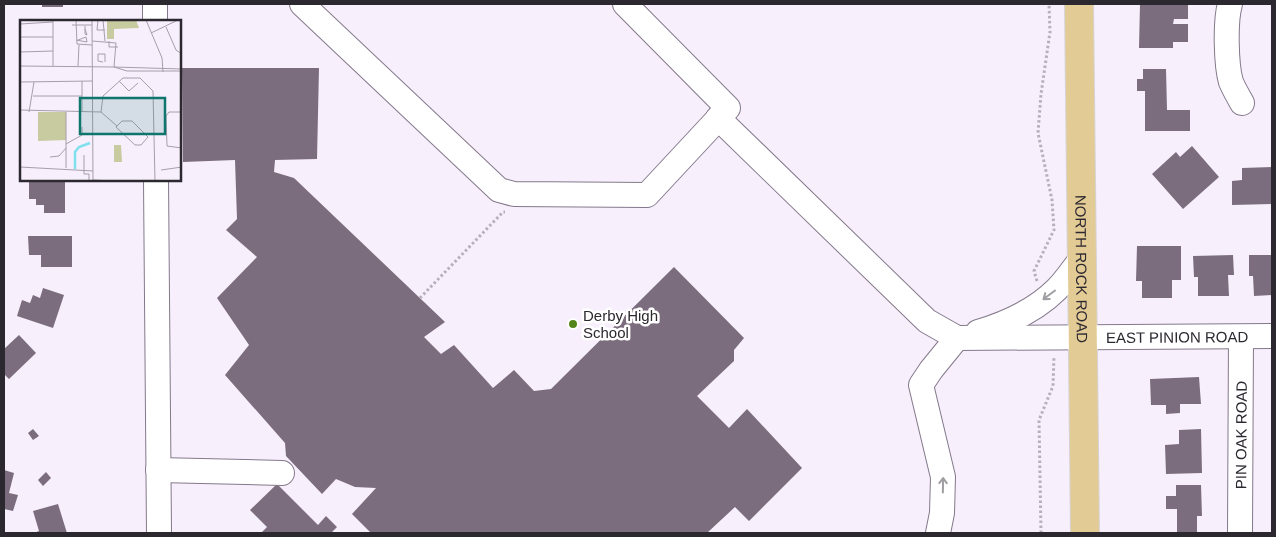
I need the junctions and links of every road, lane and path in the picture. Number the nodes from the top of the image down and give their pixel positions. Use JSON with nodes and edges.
{"nodes":[{"id":1,"x":155,"y":4,"type":"edge"},
{"id":2,"x":302,"y":4,"type":"edge"},
{"id":3,"x":625,"y":4,"type":"edge"},
{"id":4,"x":1049,"y":4,"type":"edge"},
{"id":5,"x":1079,"y":4,"type":"edge"},
{"id":6,"x":1230,"y":4,"type":"edge"},
{"id":7,"x":155,"y":20,"type":"edge"},
{"id":8,"x":1242,"y":103,"type":"dead end"},
{"id":9,"x":718,"y":118,"type":"junction"},
{"id":10,"x":156,"y":181,"type":"edge"},
{"id":11,"x":512,"y":211,"type":"dead end"},
{"id":12,"x":1081,"y":258,"type":"junction"},
{"id":13,"x":1039,"y":286,"type":"dead end"},
{"id":14,"x":420,"y":298,"type":"dead end"},
{"id":15,"x":1272,"y":336,"type":"edge"},
{"id":16,"x":1242,"y":337,"type":"junction"},
{"id":17,"x":957,"y":338,"type":"junction"},
{"id":18,"x":1082,"y":338,"type":"junction"},
{"id":19,"x":1053,"y":376,"type":"dead end"},
{"id":20,"x":158,"y":470,"type":"junction"},
{"id":21,"x":282,"y":473,"type":"dead end"},
{"id":22,"x":159,"y":533,"type":"edge"},
{"id":23,"x":938,"y":533,"type":"edge"},
{"id":24,"x":1041,"y":533,"type":"edge"},
{"id":25,"x":1084,"y":533,"type":"edge"},
{"id":26,"x":1240,"y":533,"type":"edge"}],
"edges":[{"from":1,"to":7,"type":"street"},
{"from":2,"to":9,"type":"street"},
{"from":3,"to":9,"type":"street"},
{"from":4,"to":13,"type":"path"},
{"from":5,"to":12,"type":"main road","name":"NORTH ROCK ROAD"},
{"from":6,"to":8,"type":"street"},
{"from":9,"to":17,"type":"street"},
{"from":10,"to":20,"type":"street"},
{"from":11,"to":14,"type":"path"},
{"from":12,"to":17,"type":"street","one_way":true},
{"from":12,"to":18,"type":"main road","name":"NORTH ROCK ROAD"},
{"from":15,"to":16,"type":"street","name":"EAST PINION ROAD"},
{"from":16,"to":18,"type":"street","name":"EAST PINION ROAD"},
{"from":16,"to":26,"type":"street","name":"PIN OAK ROAD"},
{"from":17,"to":18,"type":"street","name":"EAST PINION ROAD"},
{"from":23,"to":17,"type":"street","one_way":true},
{"from":18,"to":25,"type":"main road","name":"NORTH ROCK ROAD"},
{"from":19,"to":24,"type":"path"},
{"from":20,"to":21,"type":"street"},
{"from":20,"to":22,"type":"street"}]}
